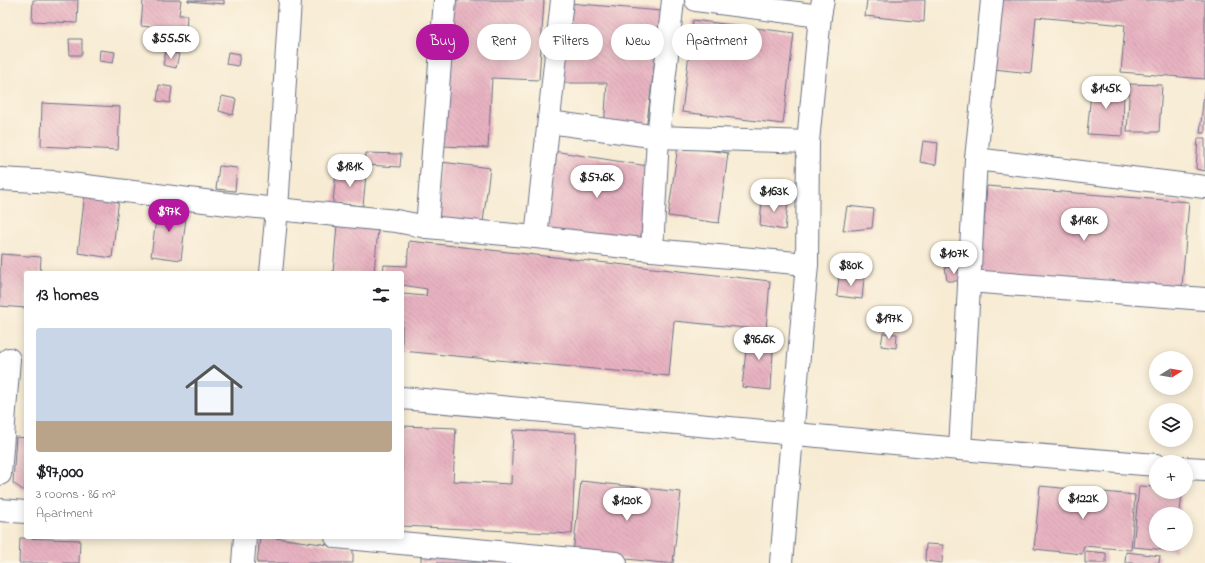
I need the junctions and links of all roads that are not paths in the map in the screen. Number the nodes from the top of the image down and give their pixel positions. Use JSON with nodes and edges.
{"nodes":[{"id":1,"x":290,"y":0,"type":"edge"},
{"id":2,"x":446,"y":0,"type":"edge"},
{"id":3,"x":562,"y":0,"type":"edge"},
{"id":4,"x":673,"y":0,"type":"edge"},
{"id":5,"x":696,"y":0,"type":"edge"},
{"id":6,"x":992,"y":0,"type":"edge"},
{"id":7,"x":821,"y":8,"type":"edge"},
{"id":8,"x":549,"y":122,"type":"junction"},
{"id":9,"x":658,"y":137,"type":"junction"},
{"id":10,"x":808,"y":142,"type":"junction"},
{"id":11,"x":976,"y":159,"type":"junction"},
{"id":12,"x":0,"y":179,"type":"edge"},
{"id":13,"x":1205,"y":187,"type":"edge"},
{"id":14,"x":277,"y":209,"type":"junction"},
{"id":15,"x":427,"y":227,"type":"junction"},
{"id":16,"x":536,"y":237,"type":"junction"},
{"id":17,"x":652,"y":250,"type":"junction"},
{"id":18,"x":807,"y":264,"type":"junction"},
{"id":19,"x":271,"y":271,"type":"edge"},
{"id":20,"x":969,"y":281,"type":"junction"},
{"id":21,"x":1205,"y":299,"type":"edge"},
{"id":22,"x":12,"y":359,"type":"edge"},
{"id":23,"x":404,"y":398,"type":"edge"},
{"id":24,"x":792,"y":434,"type":"junction"},
{"id":25,"x":960,"y":449,"type":"junction"},
{"id":26,"x":1149,"y":464,"type":"edge"},
{"id":27,"x":1193,"y":468,"type":"edge"},
{"id":28,"x":1205,"y":469,"type":"edge"},
{"id":29,"x":0,"y":474,"type":"edge"},
{"id":30,"x":0,"y":510,"type":"edge"},
{"id":31,"x":24,"y":512,"type":"edge"},
{"id":32,"x":245,"y":539,"type":"edge"},
{"id":33,"x":358,"y":539,"type":"edge"},
{"id":34,"x":242,"y":563,"type":"edge"},
{"id":35,"x":616,"y":563,"type":"edge"},
{"id":36,"x":780,"y":563,"type":"edge"}],
"edges":[{"from":1,"to":14,"type":"street"},
{"from":2,"to":15,"type":"street"},
{"from":3,"to":8,"type":"street"},
{"from":4,"to":9,"type":"street"},
{"from":5,"to":7,"type":"street"},
{"from":6,"to":11,"type":"street"},
{"from":7,"to":10,"type":"street"},
{"from":8,"to":9,"type":"street"},
{"from":8,"to":16,"type":"street"},
{"from":9,"to":10,"type":"street"},
{"from":9,"to":17,"type":"street"},
{"from":10,"to":18,"type":"street"},
{"from":11,"to":13,"type":"street"},
{"from":11,"to":20,"type":"street"},
{"from":12,"to":14,"type":"street"},
{"from":14,"to":15,"type":"street"},
{"from":14,"to":19,"type":"street"},
{"from":15,"to":16,"type":"street"},
{"from":16,"to":17,"type":"street"},
{"from":17,"to":18,"type":"street"},
{"from":18,"to":24,"type":"street"},
{"from":20,"to":21,"type":"street"},
{"from":20,"to":25,"type":"street"},
{"from":22,"to":29,"type":"street"},
{"from":23,"to":24,"type":"street"},
{"from":24,"to":25,"type":"street"},
{"from":24,"to":36,"type":"street"},
{"from":25,"to":26,"type":"street"},
{"from":27,"to":28,"type":"street"},
{"from":30,"to":31,"type":"street"},
{"from":32,"to":34,"type":"street"},
{"from":33,"to":35,"type":"street"}]}
